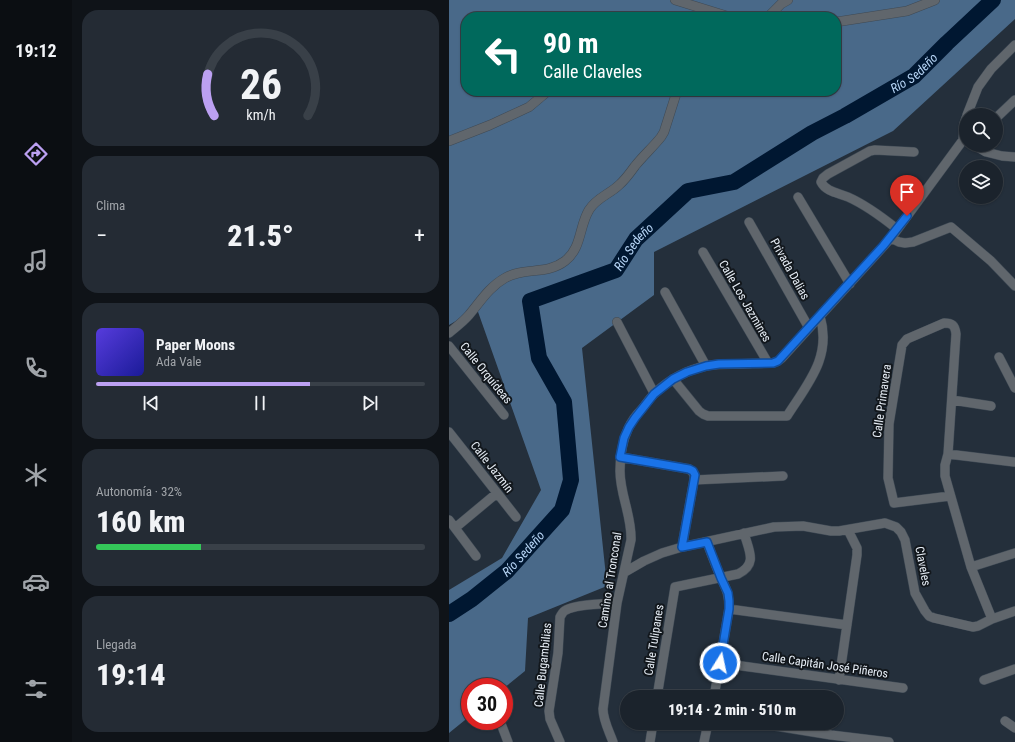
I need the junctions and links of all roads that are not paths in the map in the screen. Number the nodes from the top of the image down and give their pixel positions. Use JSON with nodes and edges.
{"nodes":[{"id":1,"x":675,"y":0,"type":"edge"},
{"id":2,"x":788,"y":0,"type":"edge"},
{"id":3,"x":935,"y":0,"type":"edge"},
{"id":4,"x":706,"y":12,"type":"edge"},
{"id":5,"x":773,"y":12,"type":"edge"},
{"id":6,"x":841,"y":21,"type":"edge"},
{"id":7,"x":1015,"y":45,"type":"edge"},
{"id":8,"x":542,"y":96,"type":"edge"},
{"id":9,"x":675,"y":96,"type":"edge"},
{"id":10,"x":1015,"y":100,"type":"edge"},
{"id":11,"x":970,"y":108,"type":"edge"},
{"id":12,"x":1003,"y":111,"type":"edge"},
{"id":13,"x":449,"y":141,"type":"edge"},
{"id":14,"x":959,"y":148,"type":"edge"},
{"id":15,"x":913,"y":152,"type":"dead end"},
{"id":16,"x":986,"y":152,"type":"edge"},
{"id":17,"x":1015,"y":157,"type":"edge"},
{"id":18,"x":798,"y":197,"type":"dead end"},
{"id":19,"x":749,"y":222,"type":"dead end"},
{"id":20,"x":897,"y":229,"type":"junction"},
{"id":21,"x":891,"y":238,"type":"junction"},
{"id":22,"x":703,"y":252,"type":"dead end"},
{"id":23,"x":849,"y":284,"type":"junction"},
{"id":24,"x":1015,"y":286,"type":"edge"},
{"id":25,"x":665,"y":292,"type":"dead end"},
{"id":26,"x":820,"y":316,"type":"junction"},
{"id":27,"x":617,"y":322,"type":"dead end"},
{"id":28,"x":809,"y":328,"type":"junction"},
{"id":29,"x":449,"y":333,"type":"edge"},
{"id":30,"x":449,"y":346,"type":"edge"},
{"id":31,"x":999,"y":357,"type":"dead end"},
{"id":32,"x":767,"y":363,"type":"junction"},
{"id":33,"x":706,"y":366,"type":"junction"},
{"id":34,"x":673,"y":379,"type":"junction"},
{"id":35,"x":1015,"y":388,"type":"edge"},
{"id":36,"x":654,"y":394,"type":"junction"},
{"id":37,"x":952,"y":400,"type":"junction"},
{"id":38,"x":991,"y":406,"type":"dead end"},
{"id":39,"x":504,"y":415,"type":"dead end"},
{"id":40,"x":449,"y":432,"type":"edge"},
{"id":41,"x":947,"y":454,"type":"junction"},
{"id":42,"x":620,"y":457,"type":"junction"},
{"id":43,"x":1014,"y":462,"type":"dead end"},
{"id":44,"x":693,"y":475,"type":"junction"},
{"id":45,"x":783,"y":476,"type":"dead end"},
{"id":46,"x":497,"y":493,"type":"junction"},
{"id":47,"x":950,"y":496,"type":"junction"},
{"id":48,"x":516,"y":517,"type":"dead end"},
{"id":49,"x":449,"y":520,"type":"edge"},
{"id":50,"x":455,"y":528,"type":"junction"},
{"id":51,"x":847,"y":530,"type":"junction"},
{"id":52,"x":744,"y":533,"type":"junction"},
{"id":53,"x":707,"y":542,"type":"junction"},
{"id":54,"x":682,"y":547,"type":"junction"},
{"id":55,"x":1015,"y":553,"type":"edge"},
{"id":56,"x":476,"y":556,"type":"dead end"},
{"id":57,"x":971,"y":567,"type":"junction"},
{"id":58,"x":625,"y":572,"type":"junction"},
{"id":59,"x":721,"y":578,"type":"junction"},
{"id":60,"x":617,"y":603,"type":"junction"},
{"id":61,"x":729,"y":609,"type":"junction"},
{"id":62,"x":1015,"y":611,"type":"edge"},
{"id":63,"x":992,"y":619,"type":"junction"},
{"id":64,"x":847,"y":626,"type":"junction"},
{"id":65,"x":720,"y":663,"type":"junction"},
{"id":66,"x":1015,"y":669,"type":"edge"},
{"id":67,"x":839,"y":680,"type":"junction"},
{"id":68,"x":984,"y":680,"type":"dead end"},
{"id":69,"x":903,"y":688,"type":"dead end"},
{"id":70,"x":658,"y":690,"type":"edge"},
{"id":71,"x":715,"y":690,"type":"edge"},
{"id":72,"x":1005,"y":721,"type":"dead end"},
{"id":73,"x":1015,"y":728,"type":"edge"},
{"id":74,"x":503,"y":730,"type":"edge"},
{"id":75,"x":652,"y":730,"type":"edge"},
{"id":76,"x":707,"y":730,"type":"edge"},
{"id":77,"x":789,"y":730,"type":"edge"},
{"id":78,"x":830,"y":739,"type":"edge"},
{"id":79,"x":508,"y":742,"type":"edge"},
{"id":80,"x":560,"y":742,"type":"edge"},
{"id":81,"x":613,"y":742,"type":"edge"},
{"id":82,"x":650,"y":742,"type":"edge"},
{"id":83,"x":704,"y":742,"type":"edge"},
{"id":84,"x":889,"y":742,"type":"edge"}],
"edges":[{"from":1,"to":4,"type":"street"},
{"from":2,"to":5,"type":"street"},
{"from":3,"to":6,"type":"street"},
{"from":7,"to":11,"type":"street","name":"Camino al Tronconal"},
{"from":8,"to":13,"type":"street"},
{"from":9,"to":29,"type":"street"},
{"from":10,"to":12,"type":"street"},
{"from":14,"to":20,"type":"street","name":"Camino al Tronconal"},
{"from":15,"to":20,"type":"street"},
{"from":16,"to":17,"type":"street"},
{"from":18,"to":23,"type":"street"},
{"from":19,"to":28,"type":"street","name":"Privada Dalias"},
{"from":20,"to":21,"type":"street","name":"Camino al Tronconal"},
{"from":21,"to":23,"type":"street","name":"Camino al Tronconal"},
{"from":21,"to":24,"type":"street"},
{"from":22,"to":32,"type":"street","name":"Calle Los Jazmines"},
{"from":23,"to":26,"type":"street","name":"Camino al Tronconal"},
{"from":25,"to":33,"type":"street"},
{"from":26,"to":28,"type":"street","name":"Camino al Tronconal"},
{"from":26,"to":34,"type":"street"},
{"from":27,"to":36,"type":"street"},
{"from":28,"to":32,"type":"street","name":"Camino al Tronconal"},
{"from":30,"to":39,"type":"street","name":"Calle Orquídeas"},
{"from":31,"to":35,"type":"street"},
{"from":32,"to":33,"type":"street","name":"Camino al Tronconal"},
{"from":33,"to":34,"type":"street","name":"Camino al Tronconal"},
{"from":34,"to":36,"type":"street","name":"Camino al Tronconal"},
{"from":36,"to":42,"type":"street","name":"Camino al Tronconal"},
{"from":37,"to":38,"type":"street"},
{"from":37,"to":41,"type":"street"},
{"from":37,"to":47,"type":"street","name":"Calle Primavera"},
{"from":40,"to":46,"type":"street","name":"Calle Jazmín"},
{"from":41,"to":43,"type":"street"},
{"from":41,"to":47,"type":"street"},
{"from":42,"to":44,"type":"street"},
{"from":42,"to":58,"type":"street","name":"Camino al Tronconal"},
{"from":44,"to":45,"type":"street"},
{"from":44,"to":54,"type":"street"},
{"from":46,"to":48,"type":"street","name":"Calle Jazmín"},
{"from":46,"to":50,"type":"street"},
{"from":47,"to":57,"type":"street"},
{"from":49,"to":50,"type":"street"},
{"from":50,"to":56,"type":"street"},
{"from":51,"to":52,"type":"street"},
{"from":51,"to":63,"type":"street","name":"Claveles"},
{"from":51,"to":64,"type":"street"},
{"from":52,"to":53,"type":"street"},
{"from":52,"to":59,"type":"street"},
{"from":53,"to":54,"type":"street"},
{"from":53,"to":59,"type":"street"},
{"from":54,"to":58,"type":"street"},
{"from":55,"to":57,"type":"street"},
{"from":57,"to":63,"type":"street"},
{"from":58,"to":60,"type":"street","name":"Camino al Tronconal"},
{"from":59,"to":61,"type":"street"},
{"from":59,"to":70,"type":"street","name":"Calle Tulipanes"},
{"from":60,"to":80,"type":"street","name":"Calle Bugambilias"},
{"from":60,"to":81,"type":"street","name":"Camino al Tronconal"},
{"from":61,"to":64,"type":"street"},
{"from":61,"to":65,"type":"street"},
{"from":62,"to":63,"type":"street","name":"Claveles"},
{"from":64,"to":67,"type":"street"},
{"from":65,"to":67,"type":"street","name":"Calle Capitán José Piñeros"},
{"from":65,"to":71,"type":"street"},
{"from":66,"to":68,"type":"street"},
{"from":67,"to":69,"type":"street","name":"Calle Capitán José Piñeros"},
{"from":72,"to":73,"type":"street"},
{"from":74,"to":79,"type":"street"},
{"from":75,"to":82,"type":"street"},
{"from":76,"to":83,"type":"street"},
{"from":77,"to":78,"type":"street"},
{"from":78,"to":84,"type":"street"}]}
